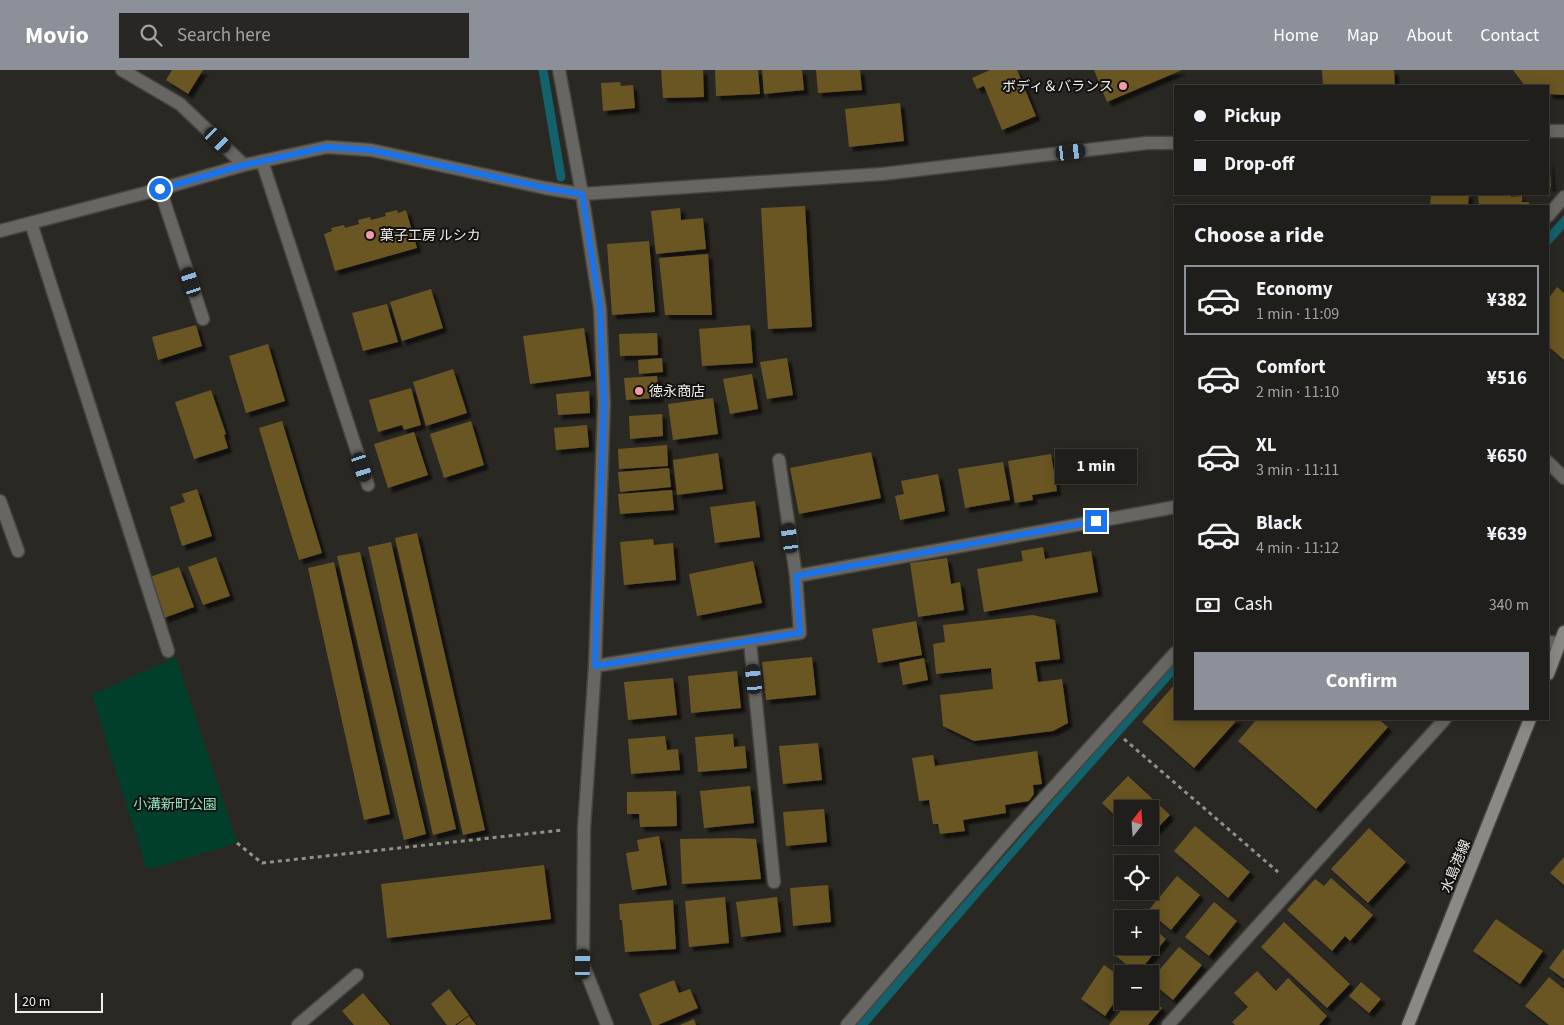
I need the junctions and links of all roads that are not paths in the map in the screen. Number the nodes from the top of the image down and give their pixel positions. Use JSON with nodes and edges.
{"nodes":[{"id":1,"x":122,"y":70,"type":"edge"},
{"id":2,"x":559,"y":70,"type":"edge"},
{"id":3,"x":1549,"y":131,"type":"edge"},
{"id":4,"x":1564,"y":131,"type":"edge"},
{"id":5,"x":1174,"y":143,"type":"edge"},
{"id":6,"x":262,"y":160,"type":"junction"},
{"id":7,"x":244,"y":165,"type":"junction"},
{"id":8,"x":160,"y":189,"type":"junction"},
{"id":9,"x":582,"y":194,"type":"junction"},
{"id":10,"x":1564,"y":197,"type":"edge"},
{"id":11,"x":1549,"y":215,"type":"edge"},
{"id":12,"x":31,"y":223,"type":"junction"},
{"id":13,"x":0,"y":231,"type":"edge"},
{"id":14,"x":203,"y":319,"type":"dead end"},
{"id":15,"x":779,"y":460,"type":"dead end"},
{"id":16,"x":1549,"y":463,"type":"edge"},
{"id":17,"x":1564,"y":478,"type":"edge"},
{"id":18,"x":368,"y":485,"type":"dead end"},
{"id":19,"x":0,"y":501,"type":"edge"},
{"id":20,"x":1174,"y":507,"type":"edge"},
{"id":21,"x":18,"y":551,"type":"dead end"},
{"id":22,"x":796,"y":576,"type":"junction"},
{"id":23,"x":1557,"y":639,"type":"edge"},
{"id":24,"x":750,"y":642,"type":"junction"},
{"id":25,"x":168,"y":651,"type":"dead end"},
{"id":26,"x":1174,"y":654,"type":"edge"},
{"id":27,"x":595,"y":666,"type":"junction"},
{"id":28,"x":1549,"y":670,"type":"edge"},
{"id":29,"x":1444,"y":720,"type":"edge"},
{"id":30,"x":1530,"y":720,"type":"edge"},
{"id":31,"x":774,"y":882,"type":"dead end"},
{"id":32,"x":357,"y":975,"type":"dead end"},
{"id":33,"x":298,"y":1025,"type":"edge"},
{"id":34,"x":606,"y":1025,"type":"edge"},
{"id":35,"x":847,"y":1025,"type":"edge"},
{"id":36,"x":1168,"y":1025,"type":"edge"},
{"id":37,"x":1408,"y":1025,"type":"edge"}],
"edges":[{"from":1,"to":7,"type":"street"},
{"from":2,"to":9,"type":"street"},
{"from":3,"to":4,"type":"street"},
{"from":5,"to":9,"type":"street"},
{"from":6,"to":7,"type":"street"},
{"from":6,"to":9,"type":"street"},
{"from":6,"to":18,"type":"street"},
{"from":7,"to":8,"type":"street"},
{"from":8,"to":12,"type":"street"},
{"from":8,"to":14,"type":"street"},
{"from":9,"to":27,"type":"street"},
{"from":10,"to":11,"type":"street"},
{"from":12,"to":13,"type":"street"},
{"from":12,"to":25,"type":"street"},
{"from":15,"to":22,"type":"street"},
{"from":16,"to":17,"type":"street"},
{"from":19,"to":21,"type":"street"},
{"from":20,"to":22,"type":"street"},
{"from":22,"to":24,"type":"street"},
{"from":23,"to":28,"type":"main road"},
{"from":24,"to":27,"type":"street"},
{"from":24,"to":31,"type":"street"},
{"from":26,"to":35,"type":"street"},
{"from":27,"to":34,"type":"street"},
{"from":29,"to":36,"type":"street"},
{"from":30,"to":37,"type":"main road","name":"水島港線"},
{"from":32,"to":33,"type":"street"}]}
